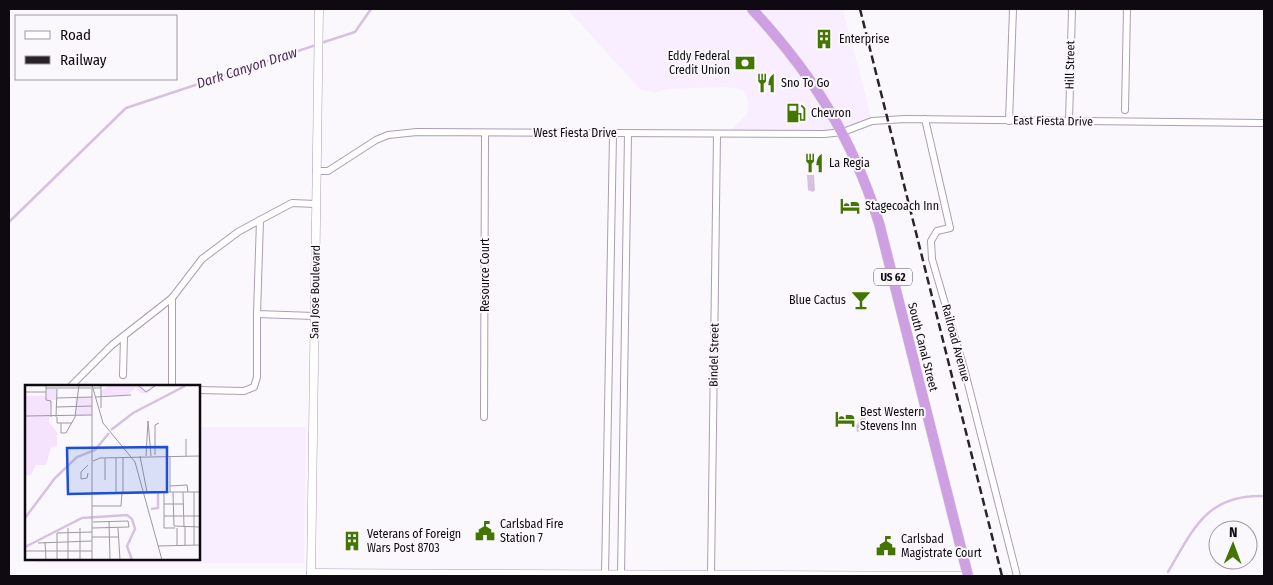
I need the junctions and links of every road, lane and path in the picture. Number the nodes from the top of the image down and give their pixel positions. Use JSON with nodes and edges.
{"nodes":[{"id":1,"x":319,"y":9,"type":"edge"},
{"id":2,"x":752,"y":9,"type":"edge"},
{"id":3,"x":1012,"y":9,"type":"edge"},
{"id":4,"x":1072,"y":9,"type":"edge"},
{"id":5,"x":1127,"y":9,"type":"edge"},
{"id":6,"x":1125,"y":110,"type":"dead end"},
{"id":7,"x":925,"y":119,"type":"junction"},
{"id":8,"x":1009,"y":121,"type":"junction"},
{"id":9,"x":1069,"y":122,"type":"junction"},
{"id":10,"x":1264,"y":123,"type":"edge"},
{"id":11,"x":843,"y":132,"type":"junction"},
{"id":12,"x":485,"y":133,"type":"junction"},
{"id":13,"x":612,"y":134,"type":"junction"},
{"id":14,"x":628,"y":134,"type":"junction"},
{"id":15,"x":717,"y":134,"type":"junction"},
{"id":16,"x":316,"y":170,"type":"junction"},
{"id":17,"x":316,"y":204,"type":"junction"},
{"id":18,"x":260,"y":220,"type":"junction"},
{"id":19,"x":172,"y":298,"type":"junction"},
{"id":20,"x":257,"y":314,"type":"junction"},
{"id":21,"x":314,"y":316,"type":"junction"},
{"id":22,"x":124,"y":336,"type":"junction"},
{"id":23,"x":123,"y":374,"type":"dead end"},
{"id":24,"x":72,"y":385,"type":"edge"},
{"id":25,"x":172,"y":385,"type":"edge"},
{"id":26,"x":200,"y":390,"type":"edge"},
{"id":27,"x":484,"y":417,"type":"dead end"},
{"id":28,"x":605,"y":574,"type":"junction"},
{"id":29,"x":311,"y":575,"type":"edge"},
{"id":30,"x":622,"y":575,"type":"junction"},
{"id":31,"x":711,"y":575,"type":"edge"},
{"id":32,"x":692,"y":576,"type":"edge"},
{"id":33,"x":968,"y":576,"type":"edge"},
{"id":34,"x":1017,"y":576,"type":"edge"}],
"edges":[{"from":1,"to":16,"type":"street","name":"San Jose Boulevard"},
{"from":2,"to":11,"type":"highway","name":"South Canal Street","number":"US 62"},
{"from":3,"to":8,"type":"street"},
{"from":4,"to":9,"type":"street","name":"Hill Street"},
{"from":5,"to":6,"type":"street"},
{"from":7,"to":8,"type":"street","name":"East Fiesta Drive"},
{"from":7,"to":11,"type":"street","name":"East Fiesta Drive"},
{"from":7,"to":34,"type":"street","name":"Railroad Avenue"},
{"from":8,"to":9,"type":"street","name":"East Fiesta Drive"},
{"from":9,"to":10,"type":"street","name":"East Fiesta Drive"},
{"from":11,"to":15,"type":"street","name":"West Fiesta Drive"},
{"from":11,"to":33,"type":"highway","name":"South Canal Street","number":"US 62"},
{"from":12,"to":13,"type":"street","name":"West Fiesta Drive"},
{"from":12,"to":16,"type":"street","name":"West Fiesta Drive"},
{"from":12,"to":27,"type":"street","name":"Resource Court"},
{"from":13,"to":14,"type":"street","name":"West Fiesta Drive"},
{"from":13,"to":28,"type":"street"},
{"from":14,"to":15,"type":"street","name":"West Fiesta Drive"},
{"from":14,"to":30,"type":"street"},
{"from":15,"to":31,"type":"street","name":"Bindel Street"},
{"from":16,"to":17,"type":"street","name":"San Jose Boulevard"},
{"from":17,"to":18,"type":"street"},
{"from":17,"to":21,"type":"street","name":"San Jose Boulevard"},
{"from":18,"to":19,"type":"street"},
{"from":18,"to":20,"type":"street"},
{"from":19,"to":22,"type":"street"},
{"from":19,"to":25,"type":"street"},
{"from":20,"to":21,"type":"street"},
{"from":20,"to":26,"type":"street"},
{"from":21,"to":29,"type":"street","name":"San Jose Boulevard"},
{"from":22,"to":23,"type":"street"},
{"from":22,"to":24,"type":"street"},
{"from":28,"to":29,"type":"street"},
{"from":28,"to":30,"type":"street"},
{"from":30,"to":32,"type":"street"},
{"from":31,"to":32,"type":"street"},
{"from":31,"to":33,"type":"street"}]}
